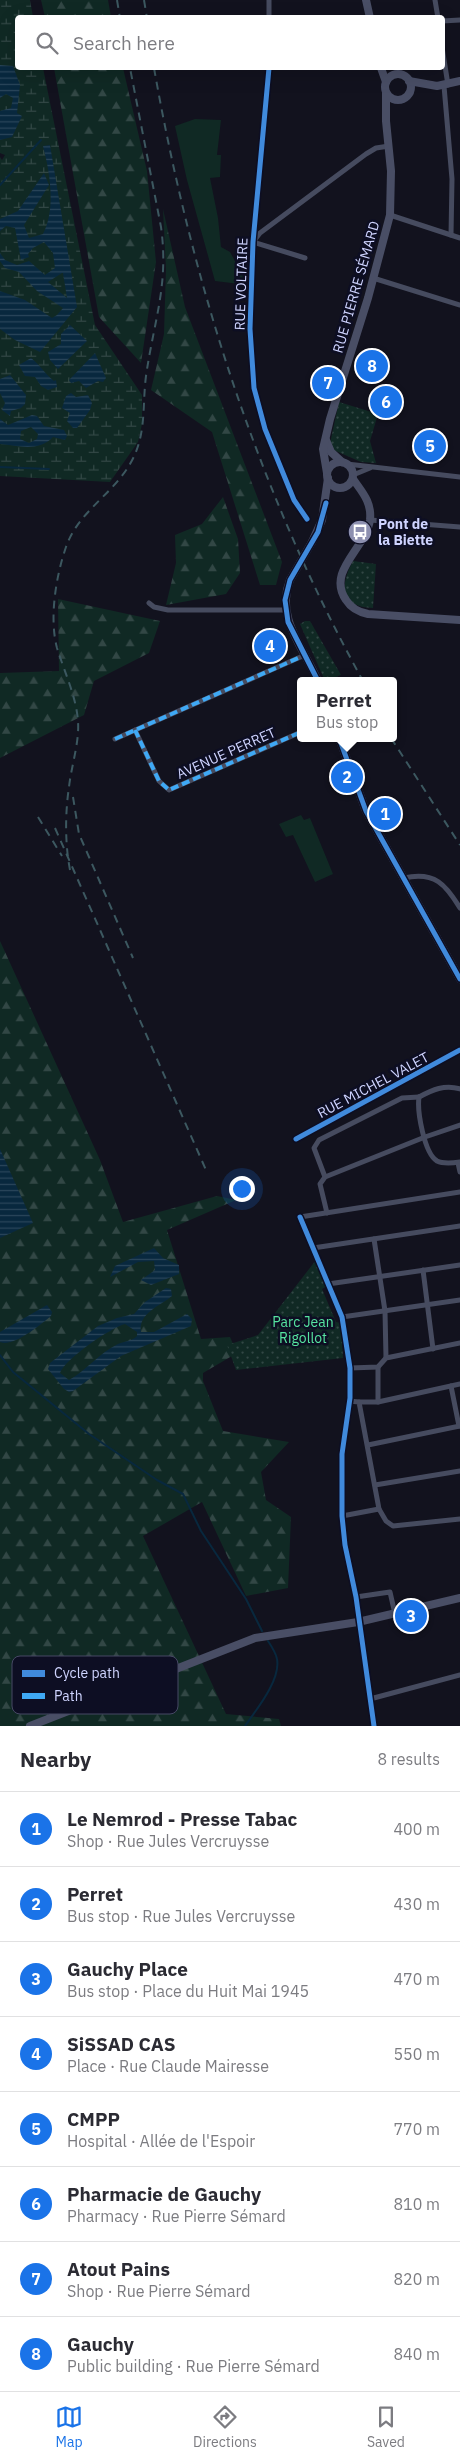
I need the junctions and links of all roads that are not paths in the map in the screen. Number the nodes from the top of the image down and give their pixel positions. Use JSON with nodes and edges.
{"nodes":[{"id":1,"x":269,"y":0,"type":"edge"},
{"id":2,"x":366,"y":0,"type":"edge"},
{"id":3,"x":435,"y":0,"type":"edge"},
{"id":4,"x":270,"y":15,"type":"edge"},
{"id":5,"x":369,"y":15,"type":"edge"},
{"id":6,"x":438,"y":15,"type":"edge"},
{"id":7,"x":460,"y":20,"type":"edge"},
{"id":8,"x":445,"y":21,"type":"edge"},
{"id":9,"x":269,"y":70,"type":"edge"},
{"id":10,"x":383,"y":70,"type":"edge"},
{"id":11,"x":385,"y":70,"type":"edge"},
{"id":12,"x":444,"y":70,"type":"edge"},
{"id":13,"x":394,"y":75,"type":"junction"},
{"id":14,"x":409,"y":81,"type":"junction"},
{"id":15,"x":460,"y":81,"type":"edge"},
{"id":16,"x":386,"y":82,"type":"junction"},
{"id":17,"x":422,"y":84,"type":"junction"},
{"id":18,"x":446,"y":86,"type":"junction"},
{"id":19,"x":460,"y":87,"type":"edge"},
{"id":20,"x":409,"y":92,"type":"junction"},
{"id":21,"x":386,"y":93,"type":"junction"},
{"id":22,"x":397,"y":100,"type":"junction"},
{"id":23,"x":386,"y":111,"type":"junction"},
{"id":24,"x":389,"y":146,"type":"junction"},
{"id":25,"x":390,"y":215,"type":"junction"},
{"id":26,"x":451,"y":235,"type":"junction"},
{"id":27,"x":460,"y":238,"type":"edge"},
{"id":28,"x":253,"y":242,"type":"junction"},
{"id":29,"x":305,"y":258,"type":"dead end"},
{"id":30,"x":373,"y":278,"type":"junction"},
{"id":31,"x":460,"y":305,"type":"edge"},
{"id":32,"x":326,"y":438,"type":"junction"},
{"id":33,"x":345,"y":463,"type":"junction"},
{"id":34,"x":371,"y":468,"type":"junction"},
{"id":35,"x":328,"y":476,"type":"junction"},
{"id":36,"x":353,"y":477,"type":"junction"},
{"id":37,"x":460,"y":477,"type":"edge"},
{"id":38,"x":344,"y":487,"type":"junction"},
{"id":39,"x":363,"y":493,"type":"junction"},
{"id":40,"x":326,"y":503,"type":"junction"},
{"id":41,"x":307,"y":519,"type":"dead end"},
{"id":42,"x":370,"y":520,"type":"junction"},
{"id":43,"x":460,"y":527,"type":"edge"},
{"id":44,"x":149,"y":603,"type":"dead end"},
{"id":45,"x":285,"y":610,"type":"junction"},
{"id":46,"x":460,"y":620,"type":"edge"},
{"id":47,"x":305,"y":655,"type":"junction"},
{"id":48,"x":316,"y":677,"type":"edge"},
{"id":49,"x":135,"y":730,"type":"junction"},
{"id":50,"x":297,"y":734,"type":"edge"},
{"id":51,"x":115,"y":739,"type":"dead end"},
{"id":52,"x":340,"y":742,"type":"edge"},
{"id":53,"x":404,"y":878,"type":"junction"},
{"id":54,"x":460,"y":908,"type":"edge"},
{"id":55,"x":460,"y":979,"type":"edge"},
{"id":56,"x":460,"y":1050,"type":"edge"},
{"id":57,"x":460,"y":1089,"type":"edge"},
{"id":58,"x":419,"y":1098,"type":"junction"},
{"id":59,"x":460,"y":1125,"type":"edge"},
{"id":60,"x":425,"y":1137,"type":"junction"},
{"id":61,"x":296,"y":1139,"type":"dead end"},
{"id":62,"x":459,"y":1162,"type":"edge"},
{"id":63,"x":460,"y":1172,"type":"edge"},
{"id":64,"x":324,"y":1176,"type":"junction"},
{"id":65,"x":460,"y":1192,"type":"edge"},
{"id":66,"x":328,"y":1213,"type":"junction"},
{"id":67,"x":460,"y":1226,"type":"edge"},
{"id":68,"x":374,"y":1239,"type":"junction"},
{"id":69,"x":313,"y":1248,"type":"junction"},
{"id":70,"x":460,"y":1265,"type":"edge"},
{"id":71,"x":423,"y":1270,"type":"junction"},
{"id":72,"x":380,"y":1276,"type":"junction"},
{"id":73,"x":328,"y":1284,"type":"junction"},
{"id":74,"x":460,"y":1300,"type":"edge"},
{"id":75,"x":427,"y":1305,"type":"junction"},
{"id":76,"x":385,"y":1311,"type":"junction"},
{"id":77,"x":342,"y":1317,"type":"junction"},
{"id":78,"x":460,"y":1343,"type":"edge"},
{"id":79,"x":433,"y":1349,"type":"junction"},
{"id":80,"x":386,"y":1358,"type":"junction"},
{"id":81,"x":378,"y":1367,"type":"junction"},
{"id":82,"x":350,"y":1368,"type":"junction"},
{"id":83,"x":460,"y":1384,"type":"edge"},
{"id":84,"x":451,"y":1386,"type":"junction"},
{"id":85,"x":350,"y":1401,"type":"junction"},
{"id":86,"x":359,"y":1402,"type":"junction"},
{"id":87,"x":378,"y":1402,"type":"junction"},
{"id":88,"x":460,"y":1426,"type":"edge"},
{"id":89,"x":368,"y":1445,"type":"junction"},
{"id":90,"x":460,"y":1471,"type":"edge"},
{"id":91,"x":376,"y":1485,"type":"junction"},
{"id":92,"x":380,"y":1509,"type":"junction"},
{"id":93,"x":342,"y":1516,"type":"junction"},
{"id":94,"x":460,"y":1520,"type":"edge"},
{"id":95,"x":356,"y":1597,"type":"junction"},
{"id":96,"x":460,"y":1598,"type":"edge"},
{"id":97,"x":395,"y":1614,"type":"junction"},
{"id":98,"x":358,"y":1622,"type":"junction"},
{"id":99,"x":178,"y":1667,"type":"edge"},
{"id":100,"x":460,"y":1675,"type":"edge"},
{"id":101,"x":370,"y":1698,"type":"junction"},
{"id":102,"x":59,"y":1714,"type":"edge"},
{"id":103,"x":30,"y":1726,"type":"edge"},
{"id":104,"x":374,"y":1726,"type":"edge"}],
"edges":[{"from":1,"to":4,"type":"street"},
{"from":2,"to":5,"type":"main road"},
{"from":3,"to":6,"type":"street"},
{"from":7,"to":8,"type":"street"},
{"from":9,"to":28,"type":"street","name":"RUE VOLTAIRE"},
{"from":10,"to":16,"type":"main road"},
{"from":11,"to":13,"type":"main road"},
{"from":12,"to":18,"type":"street"},
{"from":13,"to":14,"type":"main road"},
{"from":13,"to":16,"type":"main road"},
{"from":14,"to":17,"type":"main road"},
{"from":14,"to":20,"type":"main road"},
{"from":15,"to":18,"type":"main road"},
{"from":16,"to":21,"type":"main road"},
{"from":17,"to":18,"type":"main road"},
{"from":17,"to":20,"type":"main road"},
{"from":18,"to":19,"type":"main road"},
{"from":18,"to":26,"type":"street"},
{"from":20,"to":22,"type":"main road"},
{"from":21,"to":22,"type":"main road"},
{"from":21,"to":23,"type":"main road","name":"RUE PIERRE SÉMARD"},
{"from":22,"to":23,"type":"main road"},
{"from":23,"to":24,"type":"main road","name":"RUE PIERRE SÉMARD"},
{"from":24,"to":25,"type":"main road","name":"RUE PIERRE SÉMARD"},
{"from":24,"to":28,"type":"street"},
{"from":25,"to":26,"type":"street"},
{"from":25,"to":30,"type":"main road","name":"RUE PIERRE SÉMARD"},
{"from":26,"to":27,"type":"street"},
{"from":28,"to":29,"type":"street"},
{"from":28,"to":41,"type":"street","name":"RUE VOLTAIRE"},
{"from":30,"to":31,"type":"street"},
{"from":30,"to":32,"type":"main road","name":"RUE PIERRE SÉMARD"},
{"from":32,"to":33,"type":"main road"},
{"from":32,"to":35,"type":"main road","name":"RUE PIERRE SÉMARD"},
{"from":33,"to":34,"type":"street"},
{"from":33,"to":35,"type":"main road"},
{"from":33,"to":36,"type":"main road"},
{"from":34,"to":36,"type":"street"},
{"from":34,"to":37,"type":"street"},
{"from":35,"to":38,"type":"main road"},
{"from":35,"to":40,"type":"main road","name":"RUE PIERRE SÉMARD"},
{"from":36,"to":38,"type":"main road"},
{"from":36,"to":39,"type":"main road"},
{"from":38,"to":39,"type":"main road"},
{"from":38,"to":40,"type":"main road"},
{"from":39,"to":42,"type":"main road"},
{"from":40,"to":45,"type":"main road","name":"RUE PIERRE SÉMARD","bridge":true},
{"from":42,"to":43,"type":"street"},
{"from":42,"to":46,"type":"main road"},
{"from":44,"to":45,"type":"street"},
{"from":45,"to":47,"type":"main road"},
{"from":47,"to":48,"type":"main road"},
{"from":47,"to":49,"type":"street"},
{"from":49,"to":50,"type":"street","name":"AVENUE PERRET"},
{"from":49,"to":51,"type":"street"},
{"from":52,"to":53,"type":"main road"},
{"from":53,"to":54,"type":"street"},
{"from":53,"to":55,"type":"main road"},
{"from":56,"to":61,"type":"street","name":"RUE MICHEL VALET"},
{"from":57,"to":58,"type":"street"},
{"from":58,"to":60,"type":"street"},
{"from":58,"to":64,"type":"street"},
{"from":59,"to":60,"type":"street"},
{"from":60,"to":62,"type":"street"},
{"from":60,"to":64,"type":"street"},
{"from":62,"to":63,"type":"street"},
{"from":64,"to":66,"type":"street"},
{"from":65,"to":66,"type":"street"},
{"from":66,"to":69,"type":"street"},
{"from":67,"to":68,"type":"street"},
{"from":68,"to":69,"type":"street"},
{"from":68,"to":72,"type":"street"},
{"from":69,"to":73,"type":"street"},
{"from":70,"to":71,"type":"street"},
{"from":71,"to":72,"type":"street"},
{"from":71,"to":75,"type":"street"},
{"from":72,"to":73,"type":"street"},
{"from":72,"to":76,"type":"street"},
{"from":73,"to":77,"type":"street"},
{"from":74,"to":75,"type":"street"},
{"from":75,"to":76,"type":"street"},
{"from":75,"to":79,"type":"street"},
{"from":76,"to":77,"type":"street"},
{"from":76,"to":80,"type":"street"},
{"from":77,"to":82,"type":"street"},
{"from":78,"to":79,"type":"street"},
{"from":79,"to":80,"type":"street"},
{"from":80,"to":81,"type":"street"},
{"from":81,"to":82,"type":"street"},
{"from":81,"to":87,"type":"street"},
{"from":82,"to":85,"type":"street"},
{"from":83,"to":84,"type":"street"},
{"from":84,"to":87,"type":"street"},
{"from":84,"to":88,"type":"street"},
{"from":85,"to":86,"type":"street"},
{"from":85,"to":93,"type":"street"},
{"from":86,"to":87,"type":"street"},
{"from":86,"to":89,"type":"street"},
{"from":88,"to":89,"type":"street"},
{"from":89,"to":91,"type":"street"},
{"from":90,"to":91,"type":"street"},
{"from":91,"to":92,"type":"street"},
{"from":92,"to":93,"type":"street"},
{"from":92,"to":94,"type":"street"},
{"from":93,"to":95,"type":"street"},
{"from":95,"to":97,"type":"street"},
{"from":95,"to":98,"type":"street"},
{"from":96,"to":97,"type":"main road"},
{"from":97,"to":98,"type":"main road"},
{"from":98,"to":99,"type":"main road"},
{"from":98,"to":101,"type":"street"},
{"from":100,"to":101,"type":"street"},
{"from":101,"to":104,"type":"street"},
{"from":102,"to":103,"type":"main road"}]}
